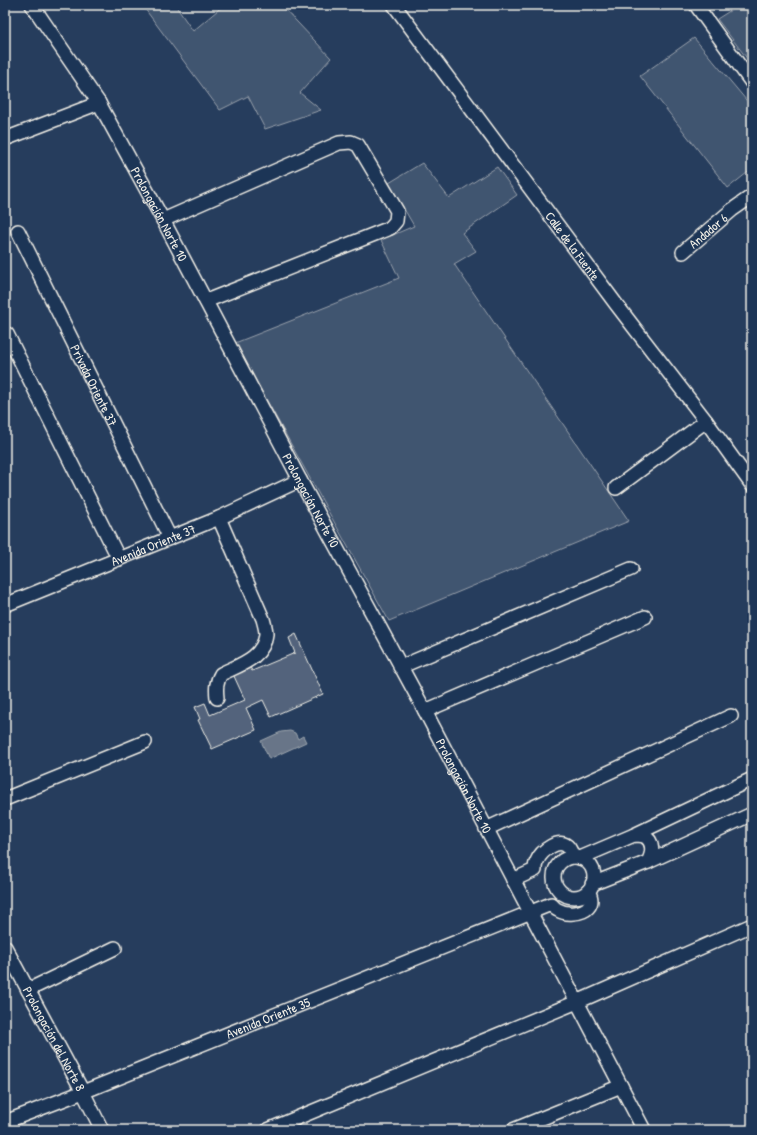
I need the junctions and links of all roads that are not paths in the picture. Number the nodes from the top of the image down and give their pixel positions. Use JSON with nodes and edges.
{"nodes":[{"id":1,"x":32,"y":5,"type":"edge"},
{"id":2,"x":394,"y":5,"type":"edge"},
{"id":3,"x":696,"y":5,"type":"edge"},
{"id":4,"x":752,"y":83,"type":"edge"},
{"id":5,"x":99,"y":104,"type":"junction"},
{"id":6,"x":5,"y":139,"type":"edge"},
{"id":7,"x":752,"y":196,"type":"edge"},
{"id":8,"x":163,"y":220,"type":"junction"},
{"id":9,"x":18,"y":231,"type":"dead end"},
{"id":10,"x":683,"y":252,"type":"dead end"},
{"id":11,"x":206,"y":301,"type":"junction"},
{"id":12,"x":7,"y":334,"type":"dead end"},
{"id":13,"x":706,"y":421,"type":"junction"},
{"id":14,"x":300,"y":480,"type":"junction"},
{"id":15,"x":752,"y":485,"type":"edge"},
{"id":16,"x":616,"y":488,"type":"dead end"},
{"id":17,"x":219,"y":518,"type":"junction"},
{"id":18,"x":170,"y":538,"type":"junction"},
{"id":19,"x":119,"y":559,"type":"junction"},
{"id":20,"x":631,"y":569,"type":"dead end"},
{"id":21,"x":5,"y":605,"type":"edge"},
{"id":22,"x":645,"y":617,"type":"dead end"},
{"id":23,"x":400,"y":667,"type":"junction"},
{"id":24,"x":217,"y":698,"type":"dead end"},
{"id":25,"x":425,"y":711,"type":"junction"},
{"id":26,"x":731,"y":716,"type":"dead end"},
{"id":27,"x":145,"y":742,"type":"dead end"},
{"id":28,"x":752,"y":779,"type":"edge"},
{"id":29,"x":5,"y":799,"type":"edge"},
{"id":30,"x":752,"y":814,"type":"edge"},
{"id":31,"x":486,"y":829,"type":"junction"},
{"id":32,"x":634,"y":835,"type":"junction"},
{"id":33,"x":577,"y":857,"type":"junction"},
{"id":34,"x":648,"y":862,"type":"junction"},
{"id":35,"x":513,"y":880,"type":"junction"},
{"id":36,"x":590,"y":888,"type":"junction"},
{"id":37,"x":530,"y":912,"type":"junction"},
{"id":38,"x":752,"y":925,"type":"edge"},
{"id":39,"x":5,"y":947,"type":"edge"},
{"id":40,"x":115,"y":948,"type":"dead end"},
{"id":41,"x":28,"y":990,"type":"junction"},
{"id":42,"x":577,"y":1002,"type":"junction"},
{"id":43,"x":621,"y":1086,"type":"junction"},
{"id":44,"x":83,"y":1092,"type":"junction"},
{"id":45,"x":5,"y":1122,"type":"edge"},
{"id":46,"x":102,"y":1130,"type":"edge"},
{"id":47,"x":268,"y":1130,"type":"edge"},
{"id":48,"x":513,"y":1130,"type":"edge"},
{"id":49,"x":644,"y":1130,"type":"edge"}],
"edges":[{"from":1,"to":5,"type":"street","name":"Prolongación Norte 10"},
{"from":2,"to":13,"type":"street","name":"Calle de la Fuente"},
{"from":3,"to":4,"type":"street"},
{"from":5,"to":6,"type":"street"},
{"from":5,"to":8,"type":"street","name":"Prolongación Norte 10"},
{"from":7,"to":10,"type":"street","name":"Andador 6"},
{"from":8,"to":11,"type":"street","name":"Prolongación Norte 10"},
{"from":8,"to":11,"type":"street"},
{"from":9,"to":18,"type":"street","name":"Privada Oriente 37"},
{"from":11,"to":14,"type":"street","name":"Prolongación Norte 10"},
{"from":12,"to":19,"type":"street"},
{"from":13,"to":15,"type":"street","name":"Calle de la Fuente"},
{"from":13,"to":16,"type":"street"},
{"from":14,"to":17,"type":"street","name":"Avenida Oriente 37"},
{"from":14,"to":23,"type":"street","name":"Prolongación Norte 10"},
{"from":17,"to":18,"type":"street","name":"Avenida Oriente 37"},
{"from":17,"to":24,"type":"street"},
{"from":18,"to":19,"type":"street","name":"Avenida Oriente 37"},
{"from":19,"to":21,"type":"street","name":"Avenida Oriente 37"},
{"from":20,"to":23,"type":"street"},
{"from":22,"to":25,"type":"street"},
{"from":23,"to":25,"type":"street","name":"Prolongación Norte 10"},
{"from":25,"to":31,"type":"street","name":"Prolongación Norte 10"},
{"from":26,"to":31,"type":"street"},
{"from":27,"to":29,"type":"street"},
{"from":28,"to":32,"type":"street"},
{"from":30,"to":34,"type":"street"},
{"from":31,"to":35,"type":"street","name":"Prolongación Norte 10"},
{"from":32,"to":33,"type":"street"},
{"from":32,"to":34,"type":"street"},
{"from":33,"to":35,"type":"street"},
{"from":33,"to":36,"type":"street"},
{"from":33,"to":36,"type":"street"},
{"from":34,"to":36,"type":"street"},
{"from":35,"to":37,"type":"street","name":"Prolongación Norte 10"},
{"from":36,"to":37,"type":"street","name":"Avenida Oriente 35"},
{"from":37,"to":42,"type":"street","name":"Prolongación Norte 10"},
{"from":37,"to":44,"type":"street","name":"Avenida Oriente 35"},
{"from":38,"to":42,"type":"street"},
{"from":39,"to":41,"type":"street","name":"Prolongación del Norte 8"},
{"from":40,"to":41,"type":"street"},
{"from":41,"to":44,"type":"street","name":"Prolongación del Norte 8"},
{"from":42,"to":43,"type":"street","name":"Prolongación Norte 10"},
{"from":42,"to":47,"type":"street"},
{"from":43,"to":48,"type":"street"},
{"from":43,"to":49,"type":"street","name":"Prolongación Norte 10"},
{"from":44,"to":45,"type":"street","name":"Avenida Oriente 35"},
{"from":44,"to":46,"type":"street","name":"Prolongación del Norte 8"}]}
